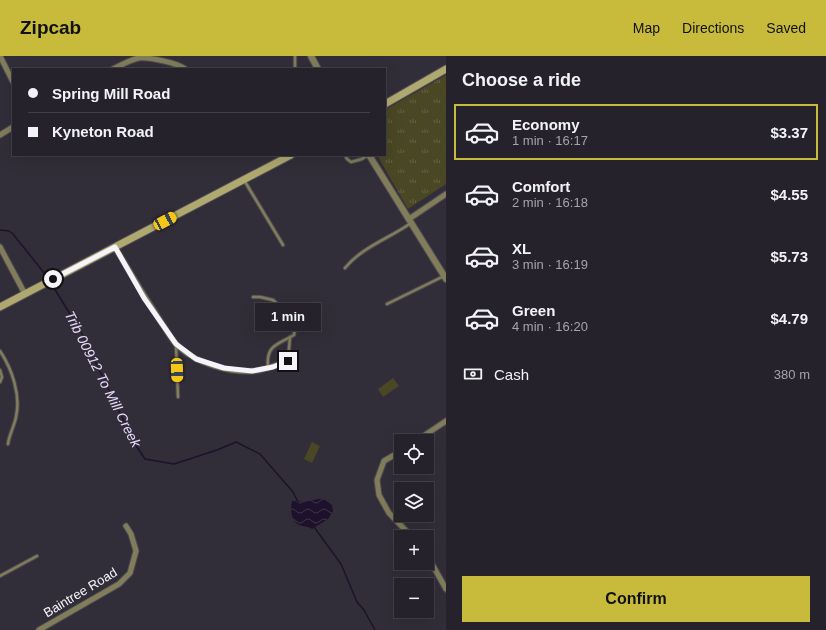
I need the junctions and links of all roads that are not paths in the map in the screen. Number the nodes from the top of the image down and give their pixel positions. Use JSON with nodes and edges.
{"nodes":[{"id":1,"x":0,"y":56,"type":"edge"},
{"id":2,"x":295,"y":56,"type":"edge"},
{"id":3,"x":311,"y":56,"type":"edge"},
{"id":4,"x":115,"y":68,"type":"edge"},
{"id":5,"x":183,"y":68,"type":"edge"},
{"id":6,"x":295,"y":68,"type":"edge"},
{"id":7,"x":317,"y":68,"type":"edge"},
{"id":8,"x":446,"y":69,"type":"edge"},
{"id":9,"x":12,"y":80,"type":"edge"},
{"id":10,"x":386,"y":103,"type":"edge"},
{"id":11,"x":12,"y":128,"type":"edge"},
{"id":12,"x":0,"y":135,"type":"edge"},
{"id":13,"x":289,"y":156,"type":"edge"},
{"id":14,"x":345,"y":156,"type":"edge"},
{"id":15,"x":367,"y":156,"type":"edge"},
{"id":16,"x":370,"y":156,"type":"edge"},
{"id":17,"x":244,"y":180,"type":"junction"},
{"id":18,"x":446,"y":194,"type":"edge"},
{"id":19,"x":410,"y":220,"type":"junction"},
{"id":20,"x":283,"y":245,"type":"dead end"},
{"id":21,"x":0,"y":247,"type":"edge"},
{"id":22,"x":115,"y":247,"type":"junction"},
{"id":23,"x":345,"y":268,"type":"dead end"},
{"id":24,"x":445,"y":278,"type":"edge"},
{"id":25,"x":25,"y":294,"type":"junction"},
{"id":26,"x":253,"y":297,"type":"dead end"},
{"id":27,"x":388,"y":304,"type":"dead end"},
{"id":28,"x":0,"y":307,"type":"edge"},
{"id":29,"x":290,"y":337,"type":"junction"},
{"id":30,"x":176,"y":344,"type":"junction"},
{"id":31,"x":0,"y":351,"type":"edge"},
{"id":32,"x":288,"y":361,"type":"joint"},
{"id":33,"x":268,"y":368,"type":"junction"},
{"id":34,"x":0,"y":370,"type":"edge"},
{"id":35,"x":0,"y":382,"type":"edge"},
{"id":36,"x":178,"y":397,"type":"dead end"},
{"id":37,"x":446,"y":422,"type":"edge"},
{"id":38,"x":427,"y":434,"type":"edge"},
{"id":39,"x":8,"y":444,"type":"dead end"},
{"id":40,"x":394,"y":455,"type":"edge"},
{"id":41,"x":126,"y":526,"type":"dead end"},
{"id":42,"x":405,"y":530,"type":"edge"},
{"id":43,"x":37,"y":556,"type":"dead end"},
{"id":44,"x":434,"y":568,"type":"edge"},
{"id":45,"x":0,"y":576,"type":"edge"},
{"id":46,"x":446,"y":589,"type":"edge"},
{"id":47,"x":39,"y":630,"type":"edge"}],
"edges":[{"from":1,"to":9,"type":"street"},
{"from":2,"to":6,"type":"lane"},
{"from":3,"to":7,"type":"street"},
{"from":4,"to":5,"type":"street"},
{"from":8,"to":10,"type":"main road"},
{"from":11,"to":12,"type":"street"},
{"from":13,"to":17,"type":"main road"},
{"from":14,"to":15,"type":"lane"},
{"from":16,"to":19,"type":"street"},
{"from":17,"to":20,"type":"lane"},
{"from":17,"to":22,"type":"main road"},
{"from":18,"to":19,"type":"street"},
{"from":19,"to":23,"type":"lane"},
{"from":19,"to":24,"type":"street"},
{"from":21,"to":25,"type":"street"},
{"from":22,"to":25,"type":"main road"},
{"from":22,"to":30,"type":"street"},
{"from":24,"to":27,"type":"lane"},
{"from":25,"to":28,"type":"main road"},
{"from":26,"to":29,"type":"lane"},
{"from":29,"to":32,"type":"lane"},
{"from":29,"to":33,"type":"lane"},
{"from":30,"to":33,"type":"street"},
{"from":30,"to":36,"type":"lane"},
{"from":31,"to":39,"type":"lane"},
{"from":32,"to":33,"type":"street"},
{"from":34,"to":35,"type":"lane"},
{"from":37,"to":38,"type":"street"},
{"from":40,"to":42,"type":"street"},
{"from":41,"to":47,"type":"street","name":"Baintree Road"},
{"from":43,"to":45,"type":"lane"},
{"from":44,"to":46,"type":"street"}]}
